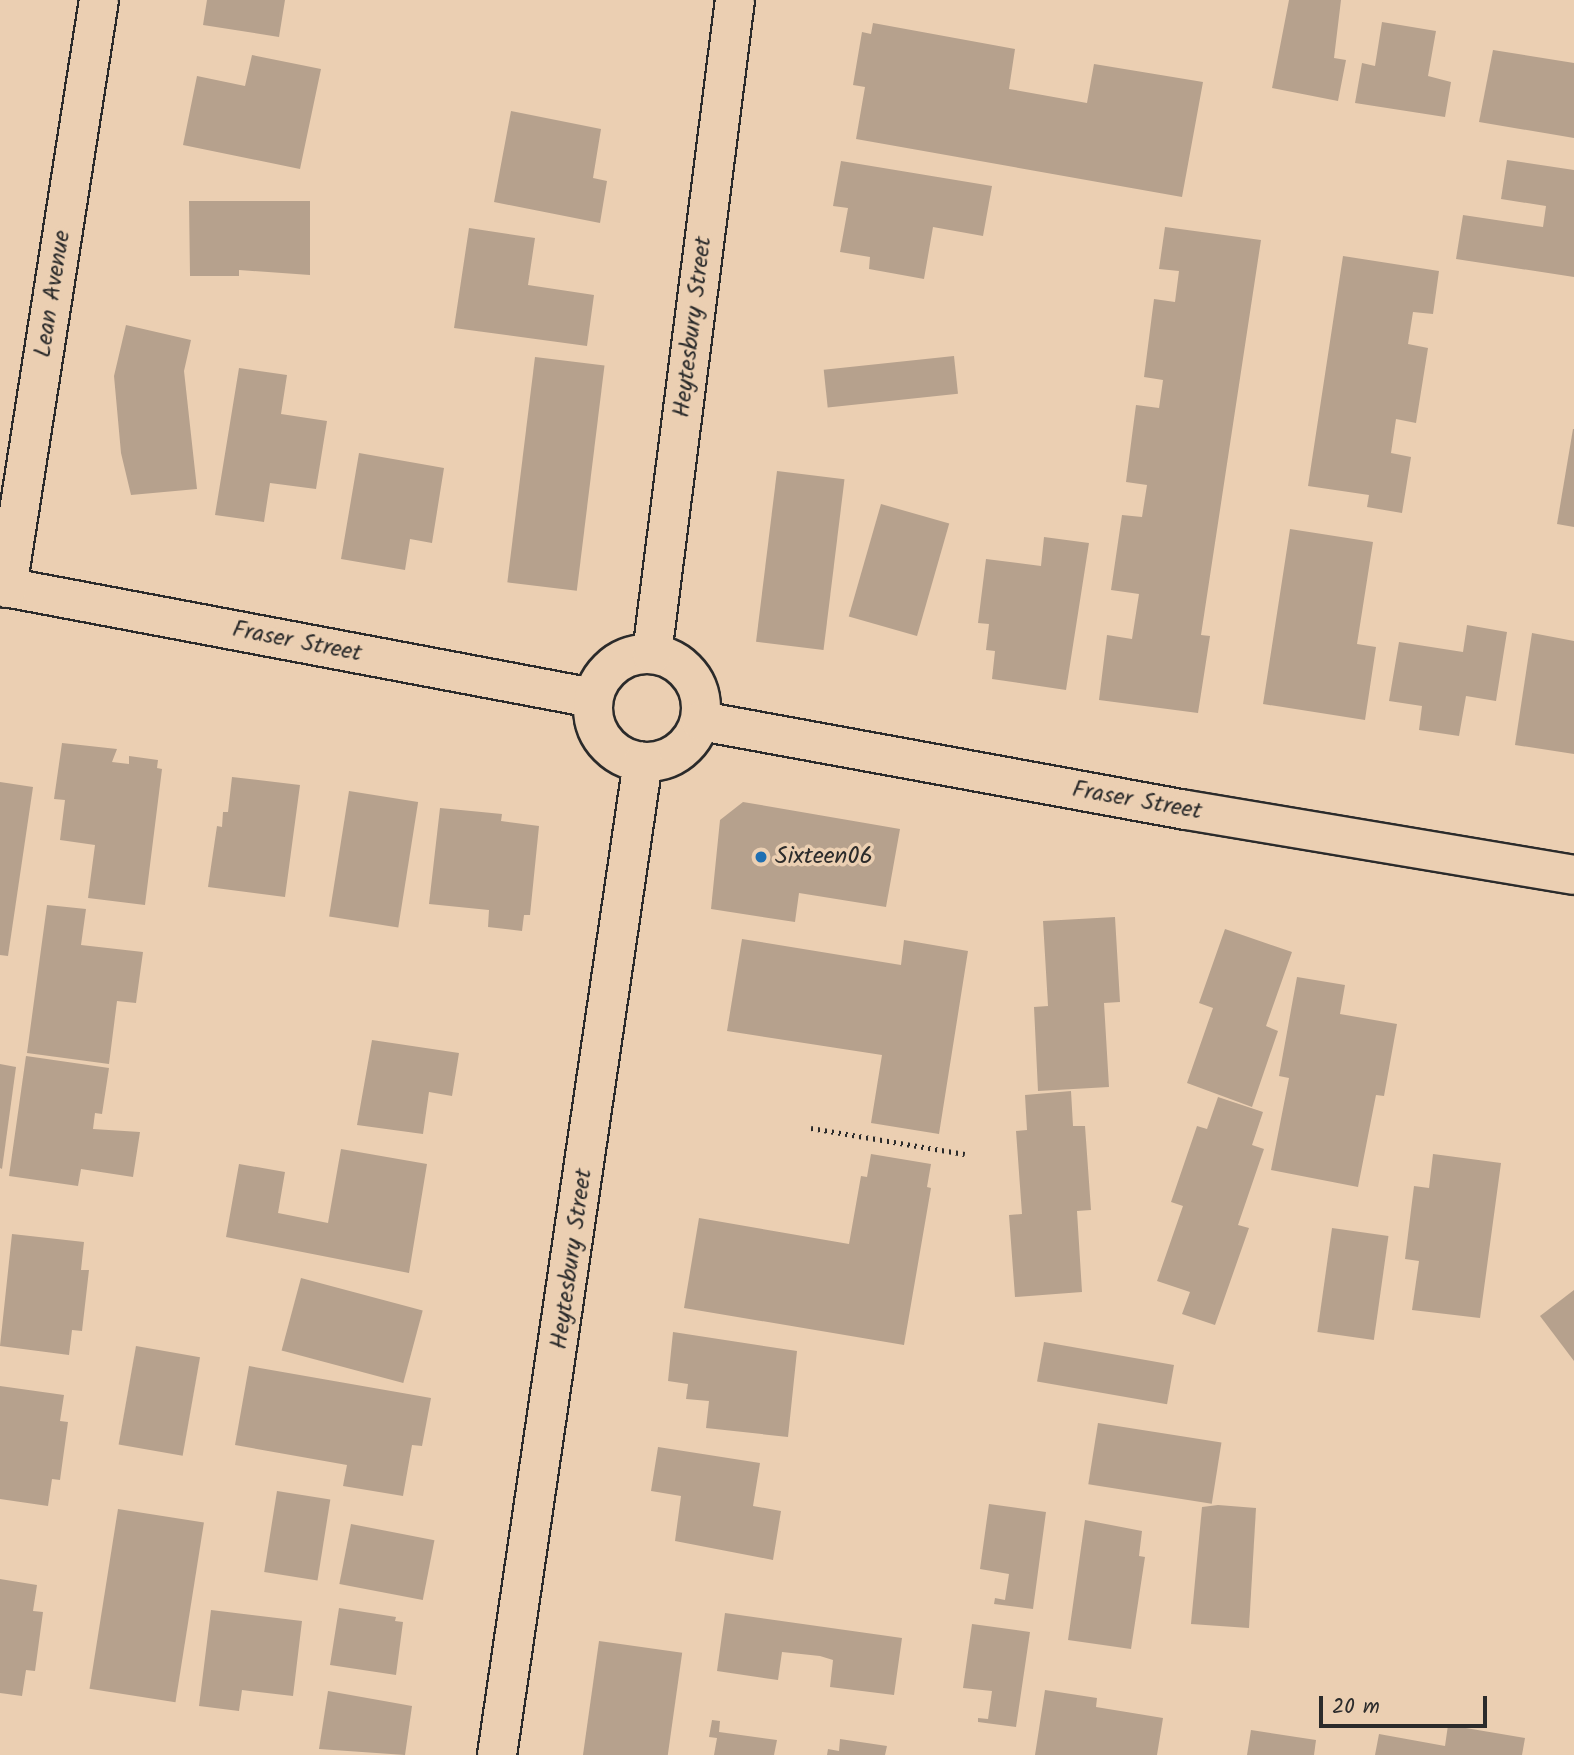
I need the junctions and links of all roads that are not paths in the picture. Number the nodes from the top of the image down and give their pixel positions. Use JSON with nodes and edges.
{"nodes":[{"id":1,"x":99,"y":0,"type":"edge"},
{"id":2,"x":735,"y":0,"type":"edge"},
{"id":3,"x":3,"y":587,"type":"edge"},
{"id":4,"x":652,"y":654,"type":"junction"},
{"id":5,"x":593,"y":698,"type":"junction"},
{"id":6,"x":701,"y":721,"type":"junction"},
{"id":7,"x":643,"y":762,"type":"junction"},
{"id":8,"x":1574,"y":875,"type":"edge"},
{"id":9,"x":498,"y":1755,"type":"edge"}],
"edges":[{"from":1,"to":3,"type":"street","name":"Lean Avenue"},
{"from":2,"to":4,"type":"street","name":"Heytesbury Street"},
{"from":3,"to":5,"type":"street","name":"Fraser Street"},
{"from":4,"to":5,"type":"street"},
{"from":4,"to":6,"type":"street"},
{"from":5,"to":7,"type":"street"},
{"from":6,"to":7,"type":"street"},
{"from":6,"to":8,"type":"street","name":"Fraser Street"},
{"from":7,"to":9,"type":"street","name":"Heytesbury Street"}]}
